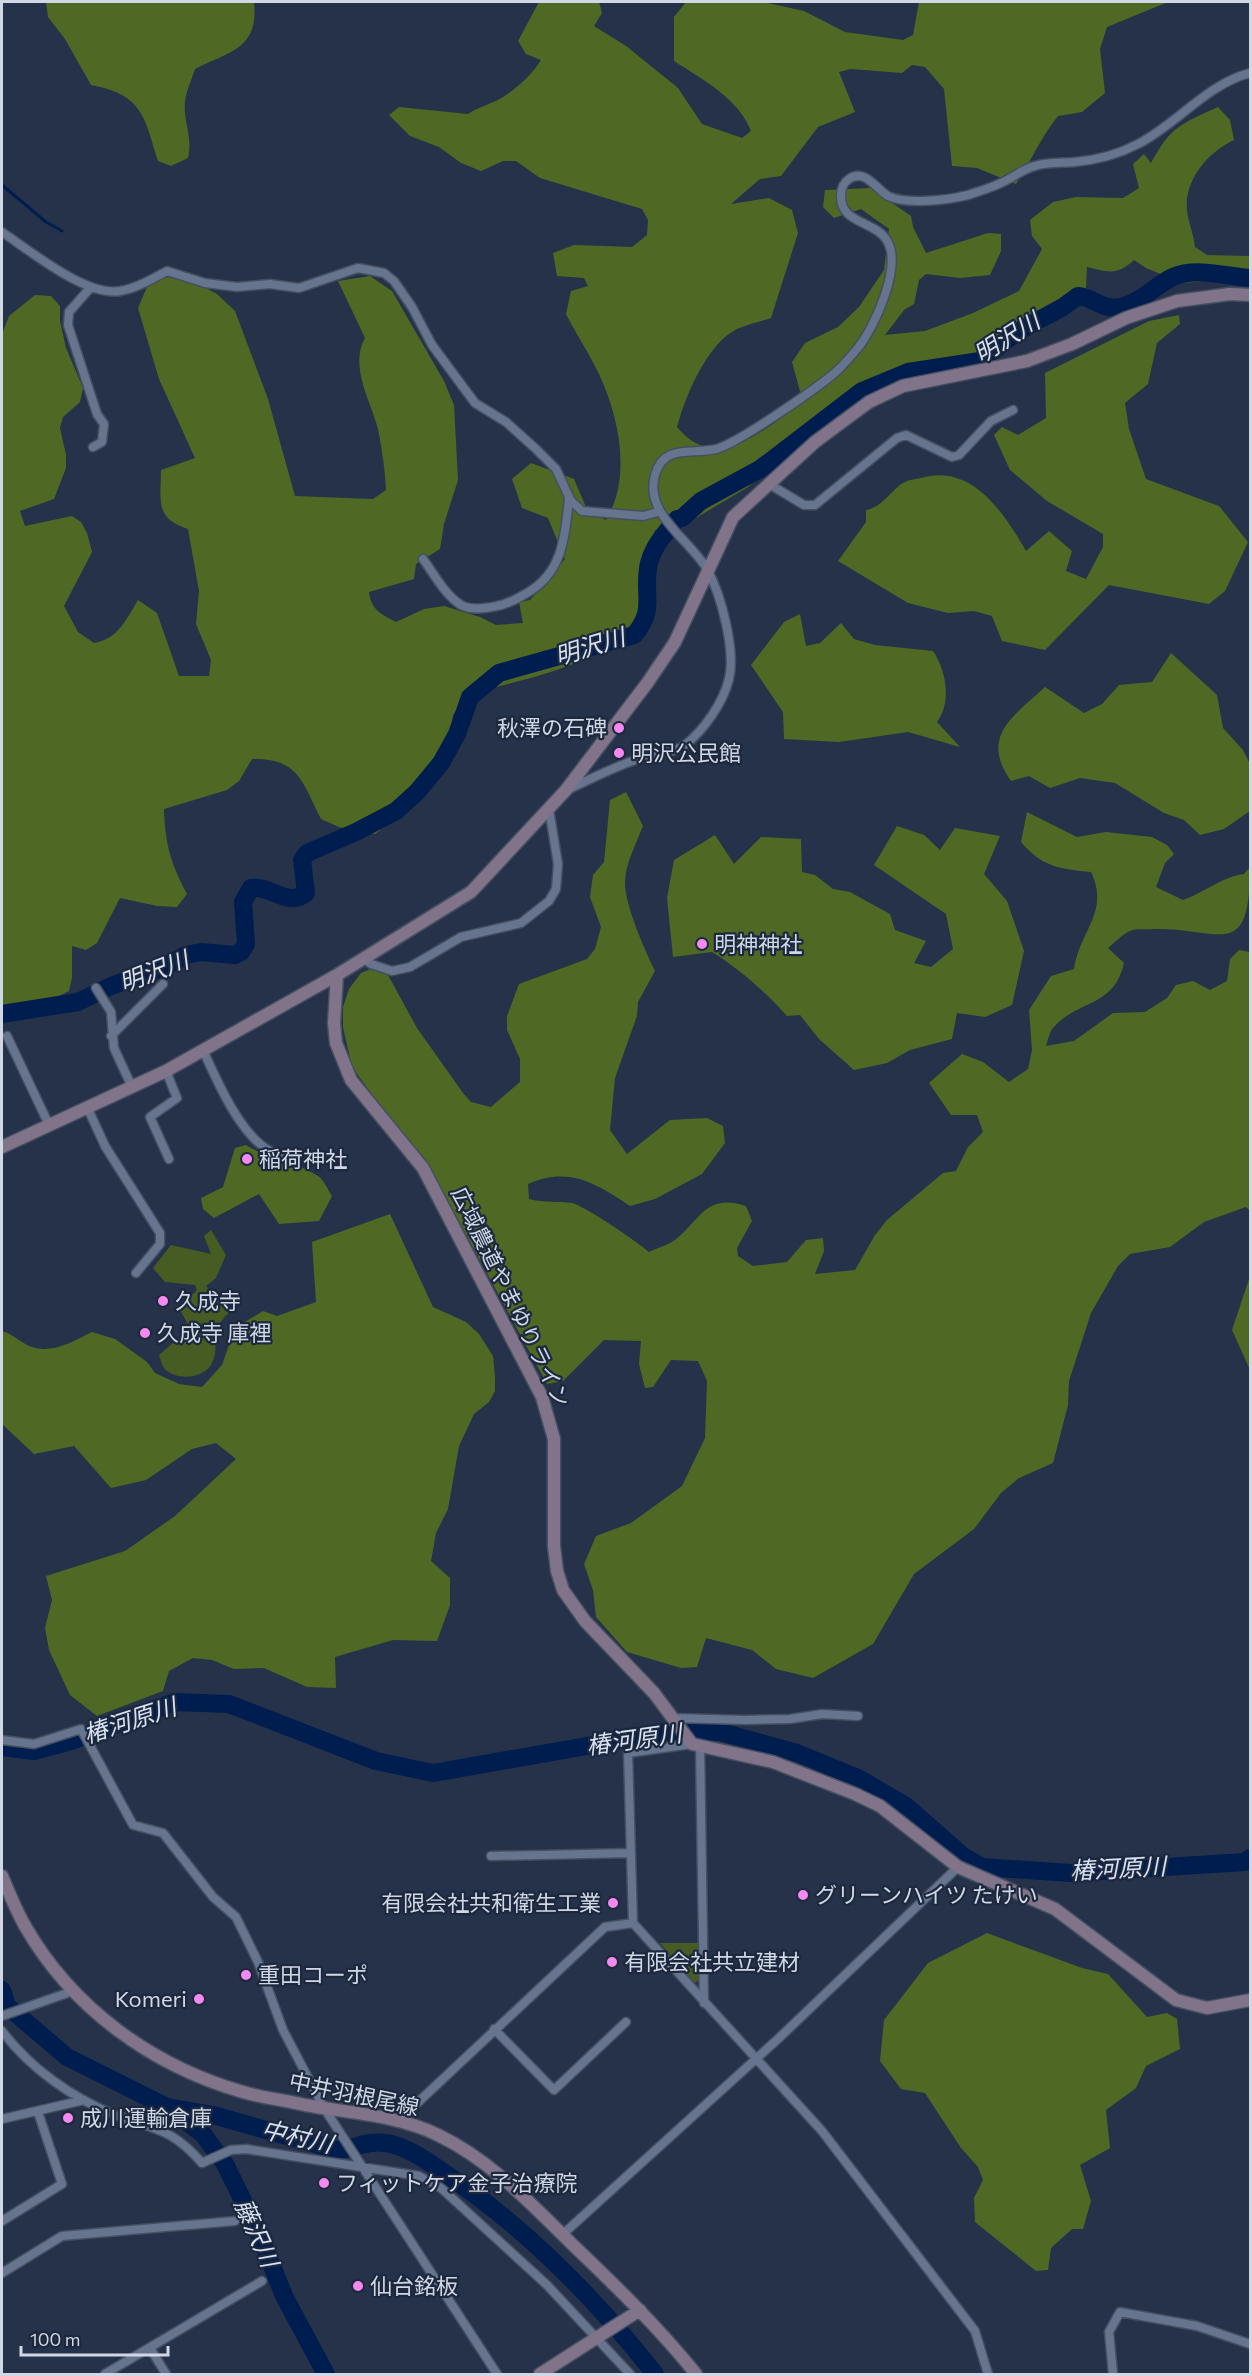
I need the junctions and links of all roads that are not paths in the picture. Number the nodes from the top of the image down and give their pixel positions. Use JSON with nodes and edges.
{"nodes":[{"id":1,"x":1251,"y":73,"type":"edge"},
{"id":2,"x":2,"y":232,"type":"edge"},
{"id":3,"x":91,"y":286,"type":"junction"},
{"id":4,"x":1251,"y":294,"type":"edge"},
{"id":5,"x":1013,"y":410,"type":"dead end"},
{"id":6,"x":93,"y":447,"type":"dead end"},
{"id":7,"x":769,"y":484,"type":"junction"},
{"id":8,"x":569,"y":497,"type":"junction"},
{"id":9,"x":658,"y":512,"type":"junction"},
{"id":10,"x":423,"y":559,"type":"dead end"},
{"id":11,"x":707,"y":569,"type":"junction"},
{"id":12,"x":566,"y":790,"type":"junction"},
{"id":13,"x":549,"y":809,"type":"junction"},
{"id":14,"x":363,"y":958,"type":"junction"},
{"id":15,"x":337,"y":975,"type":"junction"},
{"id":16,"x":163,"y":984,"type":"dead end"},
{"id":17,"x":96,"y":988,"type":"dead end"},
{"id":18,"x":7,"y":1036,"type":"dead end"},
{"id":19,"x":111,"y":1036,"type":"junction"},
{"id":20,"x":203,"y":1050,"type":"junction"},
{"id":21,"x":166,"y":1071,"type":"junction"},
{"id":22,"x":132,"y":1087,"type":"junction"},
{"id":23,"x":88,"y":1110,"type":"junction"},
{"id":24,"x":49,"y":1125,"type":"junction"},
{"id":25,"x":2,"y":1147,"type":"edge"},
{"id":26,"x":284,"y":1156,"type":"dead end"},
{"id":27,"x":169,"y":1159,"type":"dead end"},
{"id":28,"x":136,"y":1273,"type":"dead end"},
{"id":29,"x":858,"y":1716,"type":"dead end"},
{"id":30,"x":676,"y":1721,"type":"junction"},
{"id":31,"x":2,"y":1740,"type":"edge"},
{"id":32,"x":696,"y":1745,"type":"junction"},
{"id":33,"x":630,"y":1853,"type":"junction"},
{"id":34,"x":491,"y":1856,"type":"dead end"},
{"id":35,"x":958,"y":1867,"type":"junction"},
{"id":36,"x":2,"y":1876,"type":"edge"},
{"id":37,"x":633,"y":1923,"type":"junction"},
{"id":38,"x":73,"y":1990,"type":"junction"},
{"id":39,"x":1251,"y":2000,"type":"edge"},
{"id":40,"x":704,"y":2002,"type":"junction"},
{"id":41,"x":2,"y":2016,"type":"edge"},
{"id":42,"x":626,"y":2022,"type":"dead end"},
{"id":43,"x":494,"y":2029,"type":"junction"},
{"id":44,"x":2,"y":2031,"type":"edge"},
{"id":45,"x":755,"y":2059,"type":"junction"},
{"id":46,"x":84,"y":2100,"type":"junction"},
{"id":47,"x":324,"y":2108,"type":"junction"},
{"id":48,"x":38,"y":2112,"type":"junction"},
{"id":49,"x":2,"y":2119,"type":"edge"},
{"id":50,"x":398,"y":2121,"type":"junction"},
{"id":51,"x":361,"y":2165,"type":"junction"},
{"id":52,"x":2,"y":2221,"type":"edge"},
{"id":53,"x":235,"y":2221,"type":"dead end"},
{"id":54,"x":562,"y":2235,"type":"junction"},
{"id":55,"x":2,"y":2272,"type":"edge"},
{"id":56,"x":262,"y":2281,"type":"dead end"},
{"id":57,"x":635,"y":2313,"type":"junction"},
{"id":58,"x":600,"y":2336,"type":"junction"},
{"id":59,"x":1251,"y":2344,"type":"edge"},
{"id":60,"x":150,"y":2348,"type":"junction"},
{"id":61,"x":105,"y":2374,"type":"edge"},
{"id":62,"x":166,"y":2374,"type":"edge"},
{"id":63,"x":497,"y":2374,"type":"edge"},
{"id":64,"x":540,"y":2374,"type":"edge"},
{"id":65,"x":630,"y":2374,"type":"edge"},
{"id":66,"x":696,"y":2374,"type":"edge"},
{"id":67,"x":988,"y":2374,"type":"edge"},
{"id":68,"x":1113,"y":2374,"type":"edge"}],
"edges":[{"from":1,"to":9,"type":"street"},
{"from":2,"to":3,"type":"street"},
{"from":3,"to":6,"type":"street"},
{"from":3,"to":8,"type":"street"},
{"from":4,"to":7,"type":"street"},
{"from":5,"to":7,"type":"street"},
{"from":7,"to":11,"type":"street"},
{"from":8,"to":9,"type":"street"},
{"from":8,"to":10,"type":"street"},
{"from":9,"to":11,"type":"street"},
{"from":11,"to":12,"type":"street"},
{"from":11,"to":12,"type":"street"},
{"from":12,"to":13,"type":"street"},
{"from":13,"to":14,"type":"street"},
{"from":13,"to":14,"type":"street"},
{"from":14,"to":15,"type":"street"},
{"from":15,"to":20,"type":"street"},
{"from":15,"to":30,"type":"street","name":"広域農道やまゆりライン"},
{"from":16,"to":19,"type":"street"},
{"from":17,"to":19,"type":"street"},
{"from":18,"to":24,"type":"street"},
{"from":19,"to":22,"type":"street"},
{"from":20,"to":21,"type":"street"},
{"from":20,"to":26,"type":"street"},
{"from":21,"to":22,"type":"street"},
{"from":21,"to":27,"type":"street"},
{"from":22,"to":23,"type":"street"},
{"from":23,"to":24,"type":"street"},
{"from":23,"to":28,"type":"street"},
{"from":24,"to":25,"type":"street"},
{"from":29,"to":30,"type":"street"},
{"from":30,"to":32,"type":"street","name":"広域農道やまゆりライン"},
{"from":31,"to":47,"type":"street"},
{"from":32,"to":33,"type":"street"},
{"from":32,"to":35,"type":"street"},
{"from":32,"to":40,"type":"street"},
{"from":33,"to":34,"type":"street"},
{"from":33,"to":37,"type":"street"},
{"from":35,"to":39,"type":"street"},
{"from":35,"to":45,"type":"street"},
{"from":36,"to":38,"type":"street","name":"中井羽根尾線"},
{"from":37,"to":40,"type":"street"},
{"from":37,"to":43,"type":"street"},
{"from":38,"to":41,"type":"street"},
{"from":38,"to":47,"type":"street","name":"中井羽根尾線"},
{"from":40,"to":45,"type":"street"},
{"from":42,"to":43,"type":"street"},
{"from":43,"to":50,"type":"street"},
{"from":44,"to":46,"type":"street"},
{"from":45,"to":54,"type":"street"},
{"from":45,"to":67,"type":"street"},
{"from":46,"to":48,"type":"street"},
{"from":46,"to":51,"type":"street"},
{"from":47,"to":50,"type":"street","name":"中井羽根尾線"},
{"from":47,"to":51,"type":"street"},
{"from":48,"to":49,"type":"street"},
{"from":48,"to":52,"type":"street"},
{"from":50,"to":54,"type":"street","name":"中井羽根尾線"},
{"from":51,"to":58,"type":"street"},
{"from":51,"to":63,"type":"street"},
{"from":53,"to":55,"type":"street"},
{"from":54,"to":57,"type":"street","name":"中井羽根尾線"},
{"from":56,"to":60,"type":"street"},
{"from":57,"to":58,"type":"street"},
{"from":57,"to":66,"type":"street","name":"中井羽根尾線"},
{"from":58,"to":64,"type":"street"},
{"from":58,"to":65,"type":"street"},
{"from":59,"to":68,"type":"street"},
{"from":60,"to":61,"type":"street"},
{"from":60,"to":62,"type":"street"}]}
